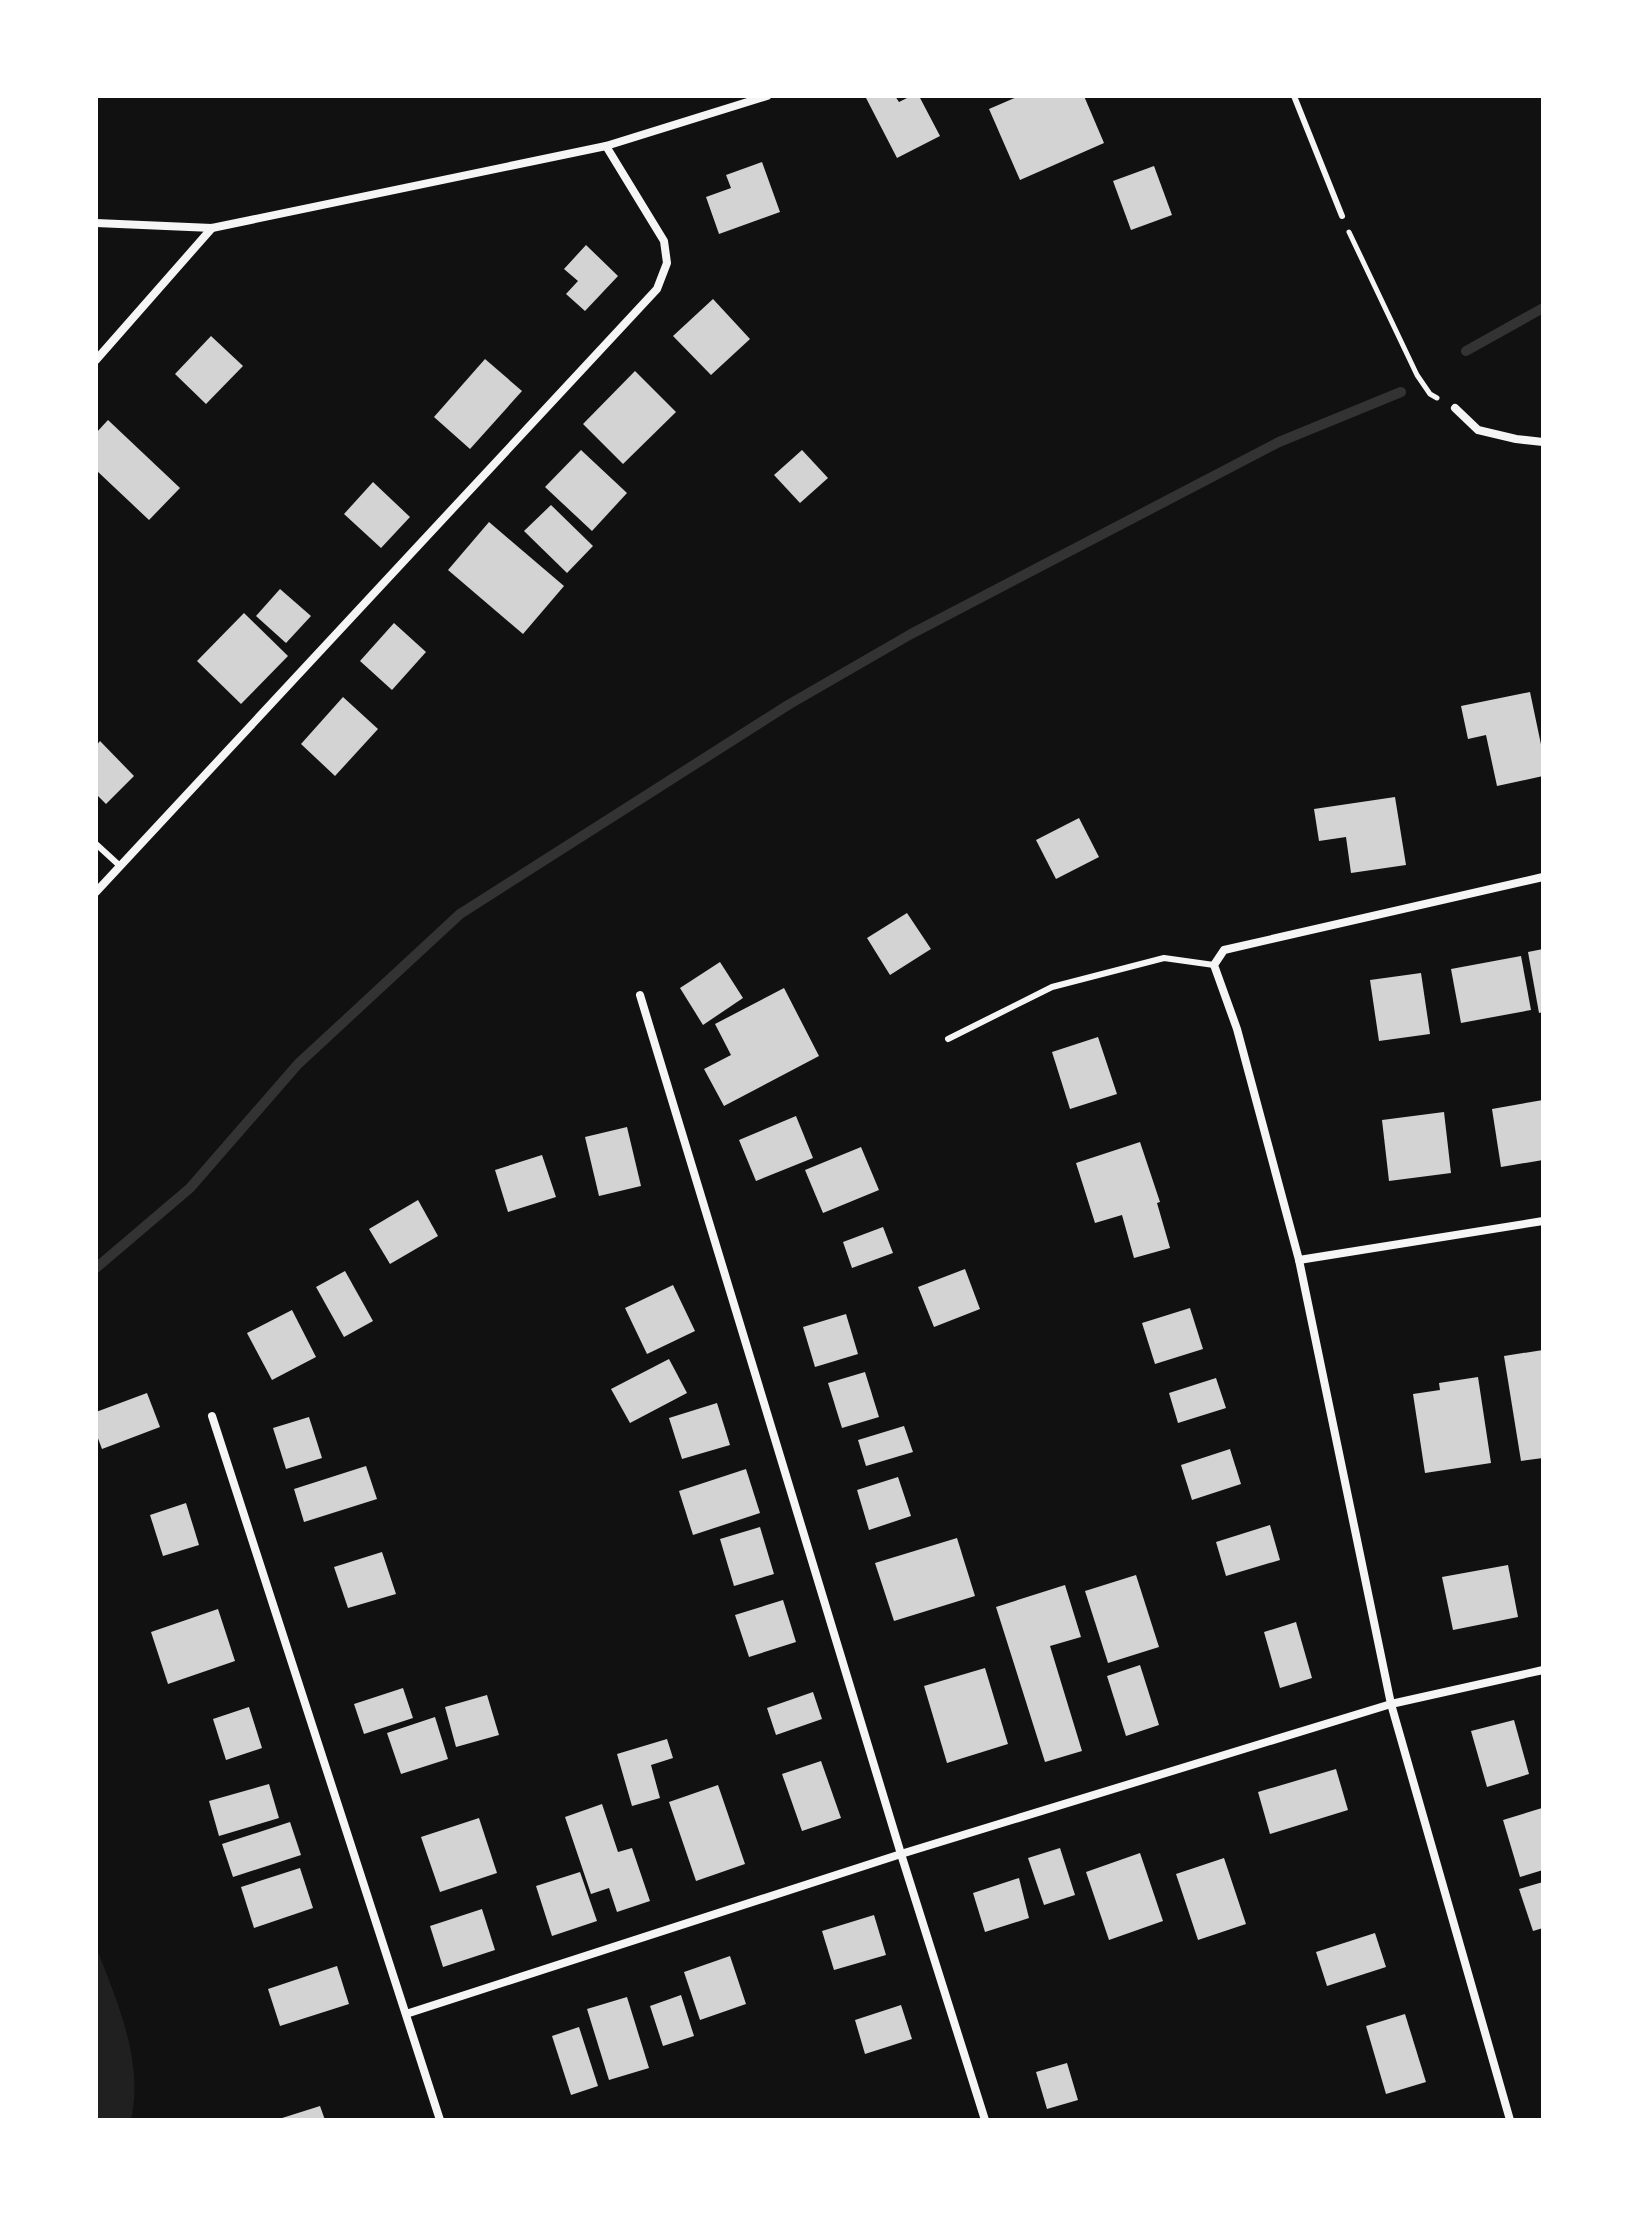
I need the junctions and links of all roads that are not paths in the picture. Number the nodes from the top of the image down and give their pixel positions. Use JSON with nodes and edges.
{"nodes":[{"id":1,"x":767,"y":96,"type":"edge"},
{"id":2,"x":1294,"y":96,"type":"edge"},
{"id":3,"x":606,"y":146,"type":"junction"},
{"id":4,"x":1342,"y":216,"type":"road end"},
{"id":5,"x":96,"y":223,"type":"edge"},
{"id":6,"x":212,"y":228,"type":"junction"},
{"id":7,"x":96,"y":360,"type":"edge"},
{"id":8,"x":1455,"y":408,"type":"road end"},
{"id":9,"x":1543,"y":442,"type":"edge"},
{"id":10,"x":96,"y":844,"type":"edge"},
{"id":11,"x":120,"y":866,"type":"junction"},
{"id":12,"x":1543,"y":877,"type":"edge"},
{"id":13,"x":96,"y":892,"type":"edge"},
{"id":14,"x":1214,"y":965,"type":"junction"},
{"id":15,"x":640,"y":995,"type":"dead end"},
{"id":16,"x":948,"y":1039,"type":"dead end"},
{"id":17,"x":1543,"y":1221,"type":"edge"},
{"id":18,"x":1299,"y":1260,"type":"junction"},
{"id":19,"x":212,"y":1416,"type":"dead end"},
{"id":20,"x":1543,"y":1670,"type":"edge"},
{"id":21,"x":1391,"y":1704,"type":"junction"},
{"id":22,"x":901,"y":1854,"type":"junction"},
{"id":23,"x":406,"y":2014,"type":"junction"},
{"id":24,"x":440,"y":2120,"type":"edge"},
{"id":25,"x":985,"y":2120,"type":"edge"},
{"id":26,"x":1510,"y":2120,"type":"edge"}],
"edges":[{"from":1,"to":3,"type":"street"},
{"from":2,"to":4,"type":"lane"},
{"from":3,"to":6,"type":"street"},
{"from":3,"to":11,"type":"street"},
{"from":5,"to":6,"type":"street"},
{"from":6,"to":7,"type":"street"},
{"from":8,"to":9,"type":"street"},
{"from":10,"to":11,"type":"lane"},
{"from":11,"to":13,"type":"street"},
{"from":12,"to":14,"type":"street"},
{"from":14,"to":16,"type":"lane"},
{"from":14,"to":18,"type":"street"},
{"from":15,"to":22,"type":"street"},
{"from":17,"to":18,"type":"street"},
{"from":18,"to":21,"type":"street"},
{"from":19,"to":23,"type":"street"},
{"from":20,"to":21,"type":"street"},
{"from":21,"to":22,"type":"street"},
{"from":21,"to":26,"type":"street"},
{"from":22,"to":23,"type":"street"},
{"from":22,"to":25,"type":"street"},
{"from":23,"to":24,"type":"street"}]}
